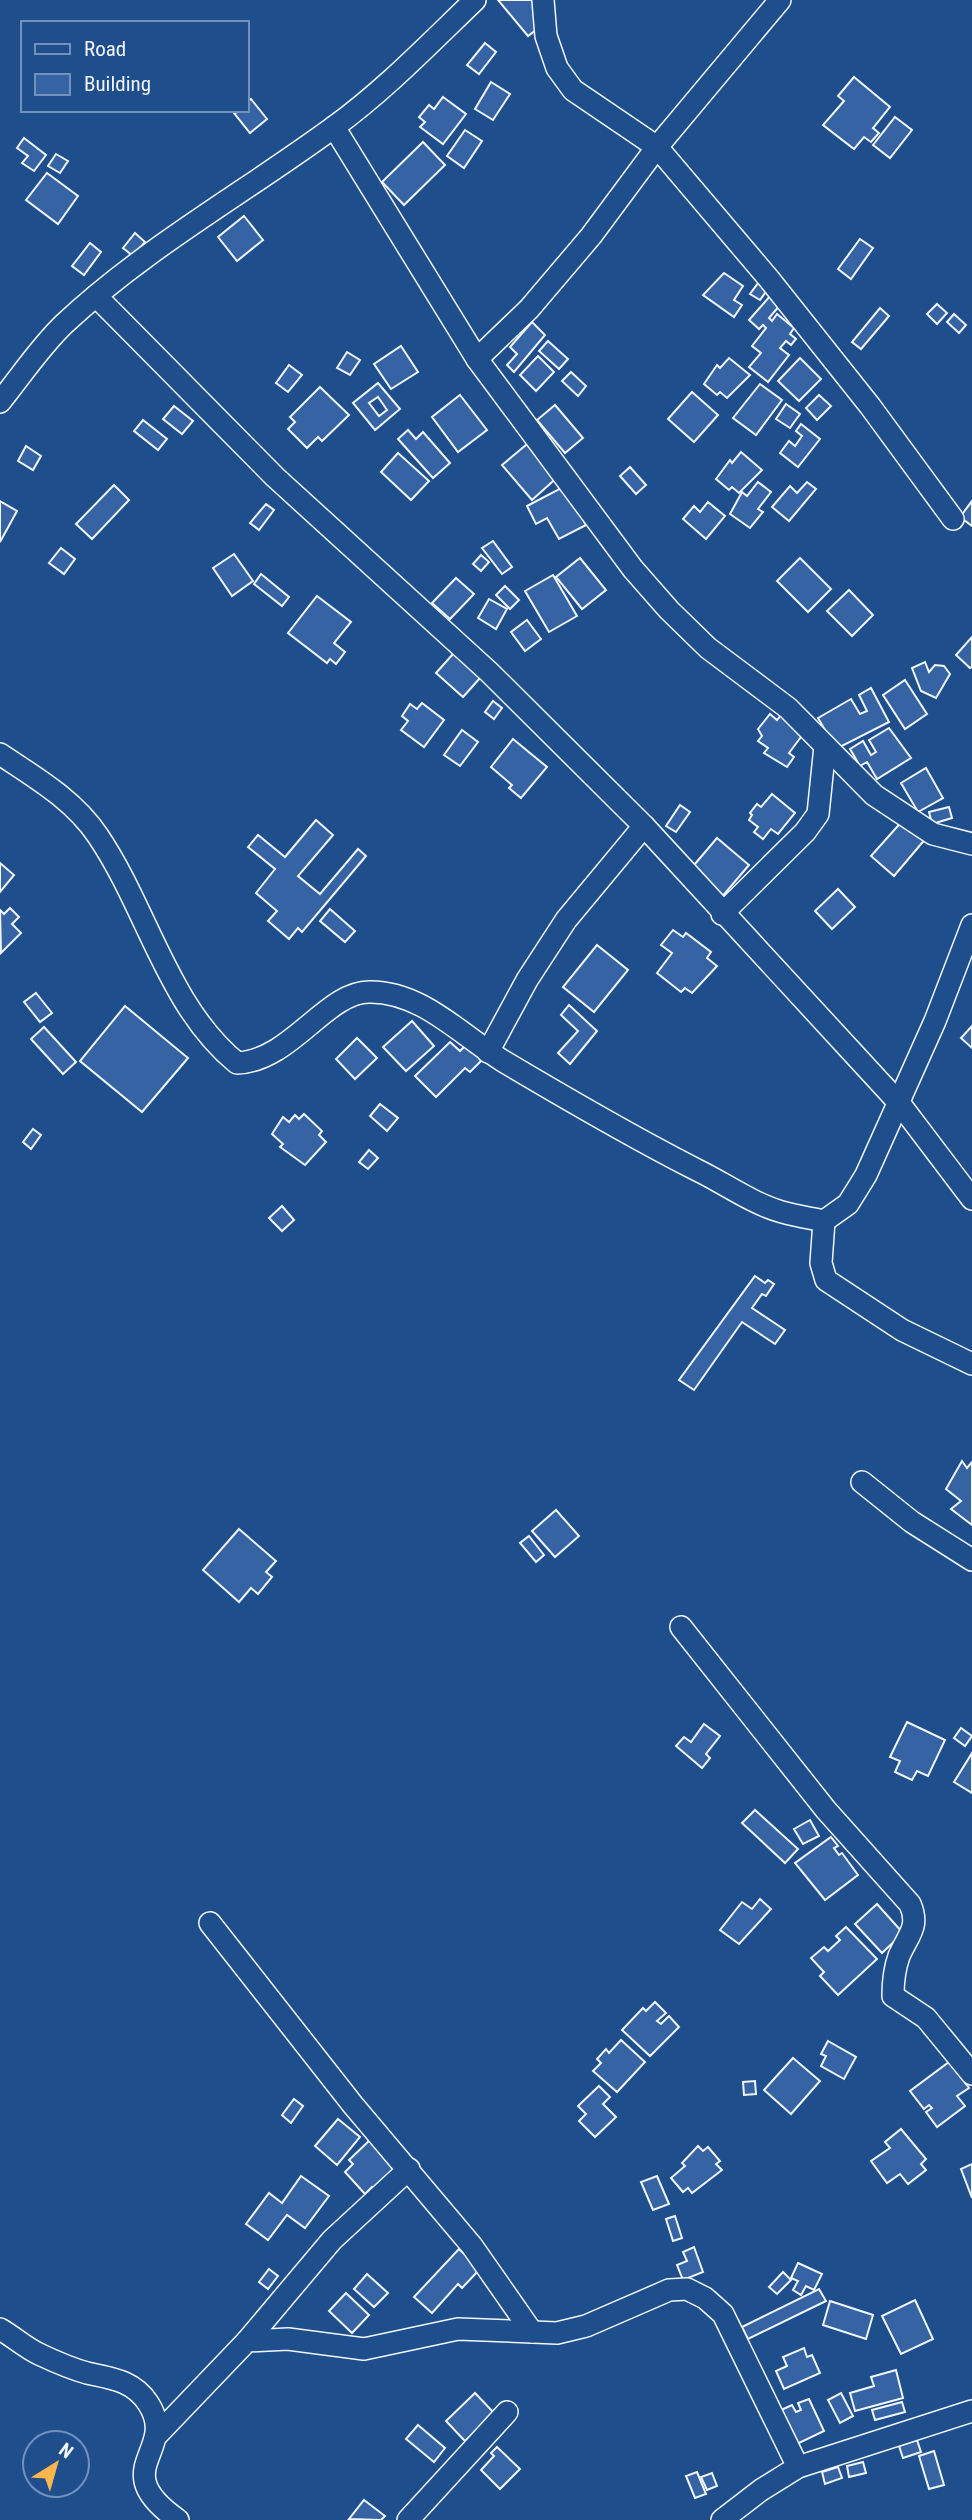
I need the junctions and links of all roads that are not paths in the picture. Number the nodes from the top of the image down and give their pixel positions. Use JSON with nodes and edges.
{"nodes":[{"id":1,"x":475,"y":0,"type":"edge"},
{"id":2,"x":543,"y":0,"type":"edge"},
{"id":3,"x":780,"y":0,"type":"edge"},
{"id":4,"x":334,"y":127,"type":"junction"},
{"id":5,"x":657,"y":147,"type":"junction"},
{"id":6,"x":96,"y":296,"type":"junction"},
{"id":7,"x":477,"y":359,"type":"junction"},
{"id":8,"x":0,"y":402,"type":"edge"},
{"id":9,"x":953,"y":519,"type":"dead end"},
{"id":10,"x":825,"y":746,"type":"junction"},
{"id":11,"x":0,"y":754,"type":"edge"},
{"id":12,"x":644,"y":826,"type":"junction"},
{"id":13,"x":972,"y":844,"type":"edge"},
{"id":14,"x":722,"y":914,"type":"junction"},
{"id":15,"x":972,"y":925,"type":"edge"},
{"id":16,"x":488,"y":1052,"type":"junction"},
{"id":17,"x":900,"y":1104,"type":"junction"},
{"id":18,"x":972,"y":1199,"type":"edge"},
{"id":19,"x":824,"y":1220,"type":"junction"},
{"id":20,"x":972,"y":1364,"type":"edge"},
{"id":21,"x":862,"y":1482,"type":"dead end"},
{"id":22,"x":972,"y":1560,"type":"edge"},
{"id":23,"x":681,"y":1627,"type":"dead end"},
{"id":24,"x":210,"y":1923,"type":"dead end"},
{"id":25,"x":972,"y":2074,"type":"edge"},
{"id":26,"x":409,"y":2169,"type":"junction"},
{"id":27,"x":0,"y":2329,"type":"edge"},
{"id":28,"x":532,"y":2332,"type":"junction"},
{"id":29,"x":247,"y":2341,"type":"junction"},
{"id":30,"x":972,"y":2411,"type":"edge"},
{"id":31,"x":507,"y":2412,"type":"dead end"},
{"id":32,"x":156,"y":2435,"type":"junction"},
{"id":33,"x":798,"y":2467,"type":"junction"},
{"id":34,"x":178,"y":2520,"type":"edge"},
{"id":35,"x":408,"y":2520,"type":"edge"},
{"id":36,"x":722,"y":2520,"type":"edge"}],
"edges":[{"from":1,"to":4,"type":"street"},
{"from":2,"to":5,"type":"street"},
{"from":3,"to":5,"type":"street"},
{"from":4,"to":6,"type":"street"},
{"from":4,"to":7,"type":"street"},
{"from":5,"to":7,"type":"street"},
{"from":5,"to":9,"type":"street"},
{"from":6,"to":8,"type":"street"},
{"from":6,"to":12,"type":"street"},
{"from":7,"to":10,"type":"street"},
{"from":10,"to":13,"type":"street"},
{"from":10,"to":14,"type":"street"},
{"from":11,"to":16,"type":"street"},
{"from":12,"to":14,"type":"street"},
{"from":12,"to":16,"type":"street"},
{"from":14,"to":17,"type":"street"},
{"from":15,"to":17,"type":"street"},
{"from":16,"to":19,"type":"street"},
{"from":17,"to":18,"type":"street"},
{"from":17,"to":19,"type":"street"},
{"from":19,"to":20,"type":"street"},
{"from":21,"to":22,"type":"street"},
{"from":23,"to":25,"type":"street"},
{"from":24,"to":26,"type":"street"},
{"from":26,"to":28,"type":"street"},
{"from":26,"to":29,"type":"street"},
{"from":27,"to":32,"type":"street"},
{"from":28,"to":29,"type":"street"},
{"from":28,"to":33,"type":"street"},
{"from":29,"to":32,"type":"street"},
{"from":30,"to":33,"type":"street"},
{"from":31,"to":35,"type":"street"},
{"from":32,"to":34,"type":"street"},
{"from":33,"to":36,"type":"street"}]}
